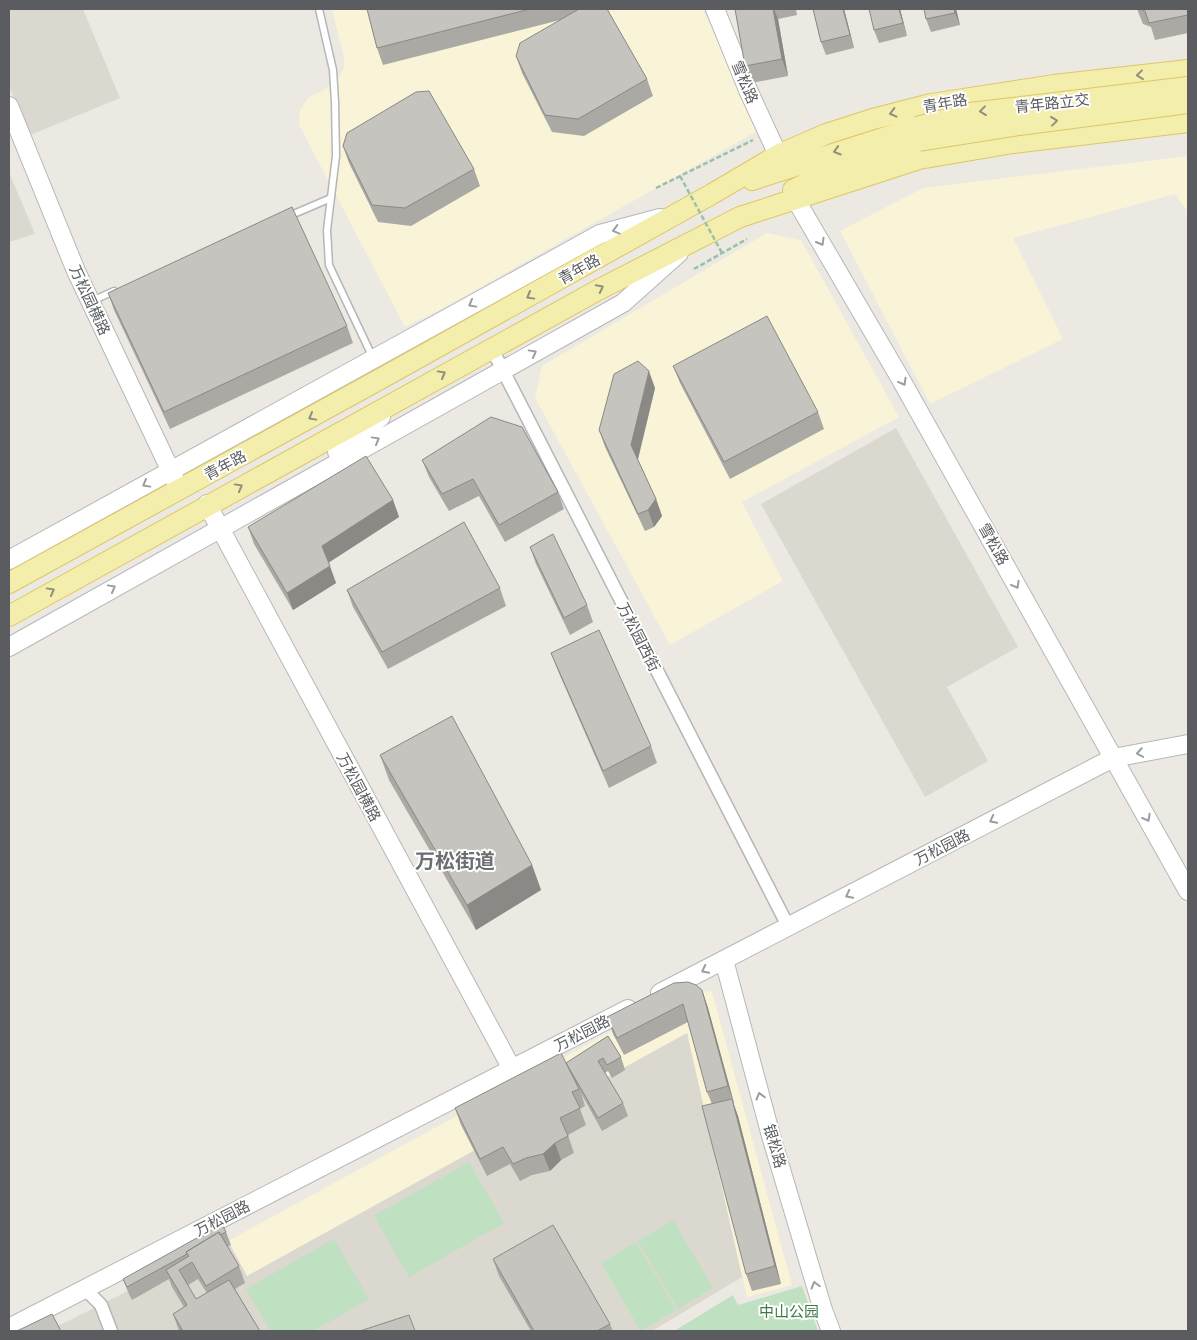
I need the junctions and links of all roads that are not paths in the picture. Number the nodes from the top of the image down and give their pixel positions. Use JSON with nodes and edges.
{"nodes":[{"id":1,"x":319,"y":9,"type":"edge"},
{"id":2,"x":715,"y":9,"type":"edge"},
{"id":3,"x":1188,"y":70,"type":"edge"},
{"id":4,"x":1188,"y":88,"type":"edge"},
{"id":5,"x":1188,"y":103,"type":"edge"},
{"id":6,"x":9,"y":106,"type":"edge"},
{"id":7,"x":1188,"y":122,"type":"edge"},
{"id":8,"x":918,"y":134,"type":"junction"},
{"id":9,"x":778,"y":155,"type":"junction"},
{"id":10,"x":712,"y":194,"type":"junction"},
{"id":11,"x":331,"y":198,"type":"junction"},
{"id":12,"x":796,"y":200,"type":"junction"},
{"id":13,"x":680,"y":212,"type":"junction"},
{"id":14,"x":740,"y":217,"type":"junction"},
{"id":15,"x":278,"y":221,"type":"edge"},
{"id":16,"x":691,"y":242,"type":"junction"},
{"id":17,"x":117,"y":290,"type":"edge"},
{"id":18,"x":90,"y":302,"type":"junction"},
{"id":19,"x":491,"y":347,"type":"junction"},
{"id":20,"x":373,"y":358,"type":"junction"},
{"id":21,"x":406,"y":365,"type":"junction"},
{"id":22,"x":502,"y":369,"type":"junction"},
{"id":23,"x":418,"y":388,"type":"junction"},
{"id":24,"x":264,"y":419,"type":"junction"},
{"id":25,"x":171,"y":471,"type":"junction"},
{"id":26,"x":297,"y":484,"type":"junction"},
{"id":27,"x":180,"y":489,"type":"junction"},
{"id":28,"x":207,"y":504,"type":"junction"},
{"id":29,"x":219,"y":528,"type":"junction"},
{"id":30,"x":9,"y":560,"type":"edge"},
{"id":31,"x":9,"y":583,"type":"edge"},
{"id":32,"x":9,"y":616,"type":"edge"},
{"id":33,"x":9,"y":647,"type":"edge"},
{"id":34,"x":1188,"y":744,"type":"edge"},
{"id":35,"x":1113,"y":758,"type":"junction"},
{"id":36,"x":1188,"y":891,"type":"edge"},
{"id":37,"x":788,"y":926,"type":"junction"},
{"id":38,"x":724,"y":960,"type":"junction"},
{"id":39,"x":512,"y":1069,"type":"junction"},
{"id":40,"x":85,"y":1288,"type":"junction"},
{"id":41,"x":9,"y":1328,"type":"edge"},
{"id":42,"x":110,"y":1331,"type":"edge"},
{"id":43,"x":831,"y":1331,"type":"edge"}],
"edges":[{"from":1,"to":11,"type":"lane"},
{"from":2,"to":9,"type":"street","name":"雪松路"},
{"from":3,"to":9,"type":"main road","name":"青年路","one_way":true},
{"from":4,"to":8,"type":"main road","name":"青年路立交","one_way":true,"bridge":true},
{"from":8,"to":5,"type":"main road","name":"青年路立交","one_way":true,"bridge":true},
{"from":6,"to":18,"type":"street","name":"万松园横路"},
{"from":7,"to":12,"type":"main road","name":"青年路"},
{"from":8,"to":10,"type":"main road","one_way":true},
{"from":8,"to":14,"type":"main road"},
{"from":9,"to":10,"type":"main road","name":"青年路"},
{"from":10,"to":13,"type":"main road","name":"青年路"},
{"from":11,"to":15,"type":"lane"},
{"from":11,"to":20,"type":"lane"},
{"from":12,"to":14,"type":"main road","name":"青年路"},
{"from":12,"to":35,"type":"street","name":"雪松路","one_way":true},
{"from":13,"to":20,"type":"street","one_way":true},
{"from":13,"to":21,"type":"main road","name":"青年路","one_way":true},
{"from":14,"to":16,"type":"main road","name":"青年路"},
{"from":19,"to":16,"type":"main road","name":"青年路","one_way":true},
{"from":22,"to":16,"type":"street","one_way":true},
{"from":17,"to":18,"type":"lane"},
{"from":18,"to":25,"type":"street","name":"万松园横路"},
{"from":19,"to":22,"type":"street","name":"万松园西街"},
{"from":23,"to":19,"type":"main road","name":"青年路","one_way":true},
{"from":20,"to":24,"type":"street"},
{"from":21,"to":24,"type":"street"},
{"from":21,"to":27,"type":"main road","name":"青年路","one_way":true},
{"from":26,"to":22,"type":"street","one_way":true},
{"from":22,"to":37,"type":"street","name":"万松园西街"},
{"from":23,"to":26,"type":"street"},
{"from":28,"to":23,"type":"main road","name":"青年路","one_way":true},
{"from":24,"to":25,"type":"street"},
{"from":25,"to":27,"type":"street","name":"万松园横路"},
{"from":25,"to":30,"type":"street","one_way":true},
{"from":26,"to":29,"type":"street"},
{"from":27,"to":31,"type":"main road","name":"青年路"},
{"from":28,"to":29,"type":"street","name":"万松园横路"},
{"from":32,"to":28,"type":"main road","name":"青年路","one_way":true},
{"from":33,"to":29,"type":"street","one_way":true},
{"from":29,"to":39,"type":"street","name":"万松园横路"},
{"from":34,"to":35,"type":"street","name":"万松园路","one_way":true},
{"from":35,"to":36,"type":"street","name":"雪松路","one_way":true},
{"from":35,"to":37,"type":"street","name":"万松园路","one_way":true},
{"from":37,"to":38,"type":"street","name":"万松园路"},
{"from":38,"to":39,"type":"street","name":"万松园路","one_way":true},
{"from":43,"to":38,"type":"street","name":"银松路","one_way":true},
{"from":39,"to":40,"type":"street","name":"万松园路"},
{"from":40,"to":41,"type":"street","name":"万松园路"},
{"from":40,"to":42,"type":"street"}]}
